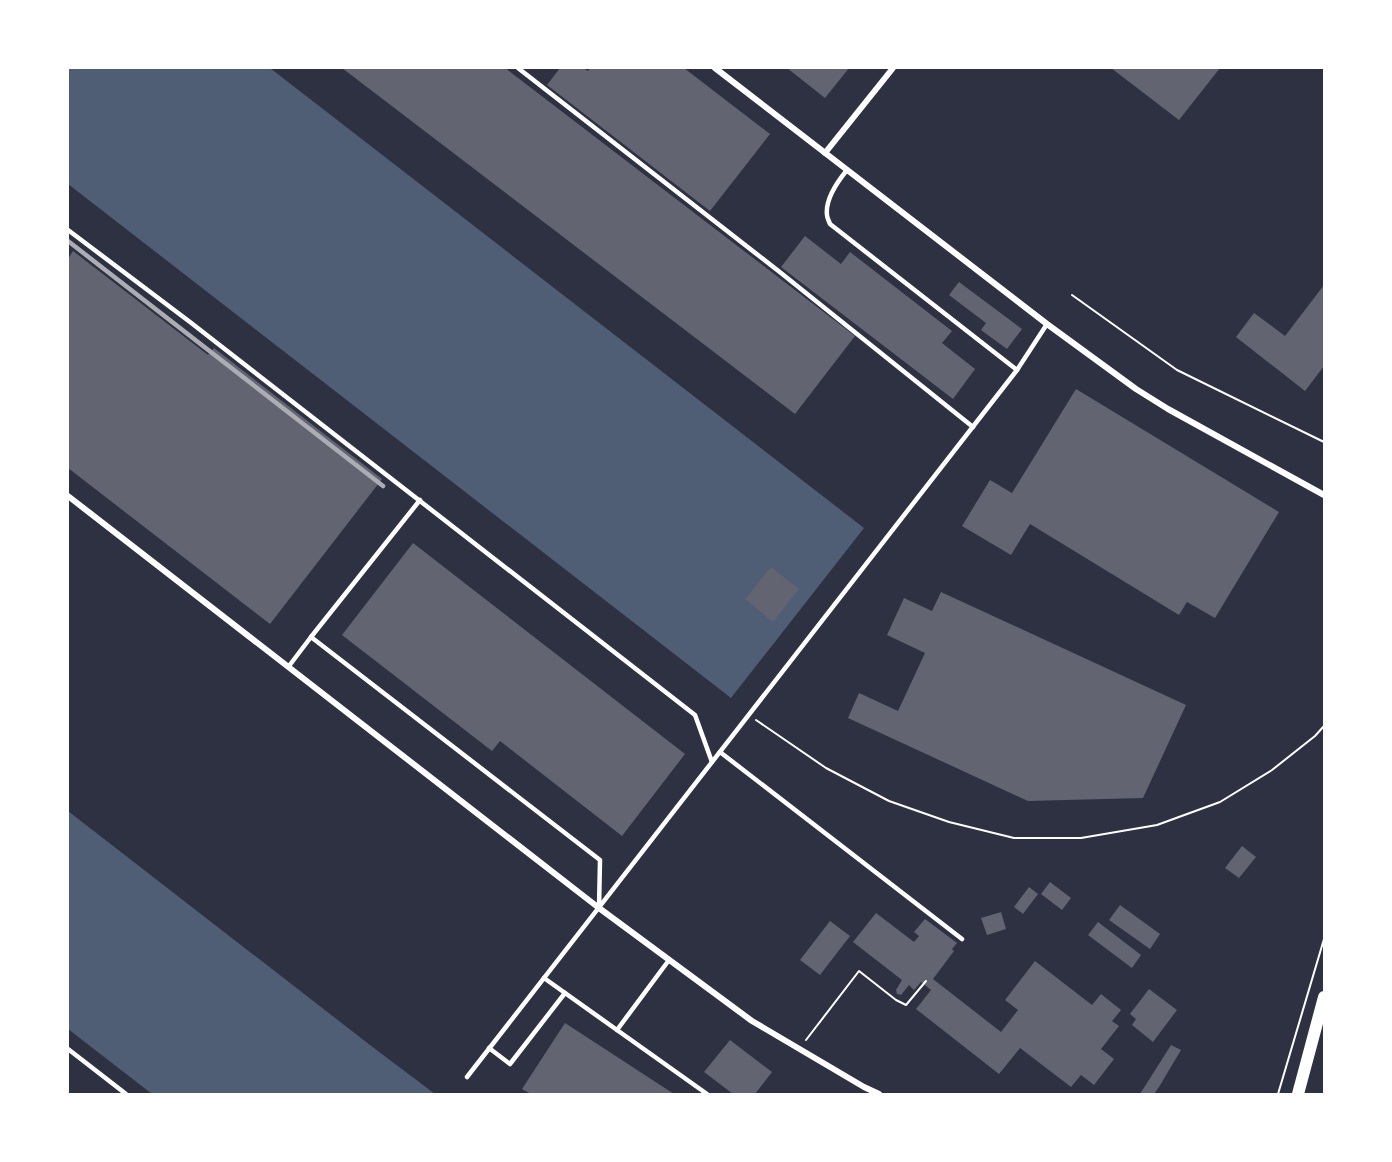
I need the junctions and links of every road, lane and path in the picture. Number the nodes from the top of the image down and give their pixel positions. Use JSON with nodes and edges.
{"nodes":[{"id":1,"x":518,"y":68,"type":"edge"},
{"id":2,"x":715,"y":68,"type":"edge"},
{"id":3,"x":893,"y":68,"type":"edge"},
{"id":4,"x":825,"y":153,"type":"junction"},
{"id":5,"x":848,"y":170,"type":"junction"},
{"id":6,"x":68,"y":230,"type":"edge"},
{"id":7,"x":1072,"y":295,"type":"dead end"},
{"id":8,"x":1047,"y":324,"type":"junction"},
{"id":9,"x":1017,"y":370,"type":"junction"},
{"id":10,"x":973,"y":427,"type":"junction"},
{"id":11,"x":1324,"y":442,"type":"edge"},
{"id":12,"x":1324,"y":495,"type":"edge"},
{"id":13,"x":68,"y":496,"type":"edge"},
{"id":14,"x":420,"y":500,"type":"junction"},
{"id":15,"x":311,"y":637,"type":"junction"},
{"id":16,"x":288,"y":666,"type":"junction"},
{"id":17,"x":749,"y":715,"type":"junction"},
{"id":18,"x":1324,"y":726,"type":"edge"},
{"id":19,"x":720,"y":752,"type":"junction"},
{"id":20,"x":712,"y":762,"type":"junction"},
{"id":21,"x":599,"y":908,"type":"junction"},
{"id":22,"x":962,"y":939,"type":"dead end"},
{"id":23,"x":1324,"y":939,"type":"edge"},
{"id":24,"x":669,"y":960,"type":"junction"},
{"id":25,"x":544,"y":978,"type":"junction"},
{"id":26,"x":926,"y":981,"type":"dead end"},
{"id":27,"x":565,"y":993,"type":"junction"},
{"id":28,"x":1324,"y":997,"type":"edge"},
{"id":29,"x":617,"y":1030,"type":"junction"},
{"id":30,"x":489,"y":1048,"type":"junction"},
{"id":31,"x":68,"y":1049,"type":"edge"},
{"id":32,"x":799,"y":1049,"type":"junction"},
{"id":33,"x":467,"y":1077,"type":"dead end"},
{"id":34,"x":126,"y":1095,"type":"edge"},
{"id":35,"x":707,"y":1095,"type":"edge"},
{"id":36,"x":879,"y":1095,"type":"edge"},
{"id":37,"x":1278,"y":1095,"type":"edge"},
{"id":38,"x":1298,"y":1095,"type":"edge"}],
"edges":[{"from":1,"to":10,"type":"lane"},
{"from":2,"to":4,"type":"street"},
{"from":3,"to":4,"type":"street"},
{"from":4,"to":5,"type":"street"},
{"from":5,"to":8,"type":"street"},
{"from":5,"to":9,"type":"lane"},
{"from":6,"to":14,"type":"lane"},
{"from":7,"to":11,"type":"path"},
{"from":8,"to":9,"type":"lane"},
{"from":8,"to":12,"type":"street"},
{"from":9,"to":10,"type":"lane"},
{"from":10,"to":17,"type":"lane"},
{"from":13,"to":16,"type":"street"},
{"from":14,"to":15,"type":"lane"},
{"from":14,"to":20,"type":"lane"},
{"from":15,"to":16,"type":"lane"},
{"from":15,"to":21,"type":"lane"},
{"from":16,"to":21,"type":"street"},
{"from":17,"to":18,"type":"path"},
{"from":17,"to":19,"type":"lane"},
{"from":19,"to":20,"type":"lane"},
{"from":19,"to":22,"type":"lane"},
{"from":20,"to":21,"type":"lane"},
{"from":21,"to":24,"type":"street"},
{"from":21,"to":25,"type":"lane"},
{"from":23,"to":37,"type":"path"},
{"from":24,"to":29,"type":"lane"},
{"from":24,"to":32,"type":"street"},
{"from":25,"to":27,"type":"lane"},
{"from":25,"to":30,"type":"lane"},
{"from":26,"to":32,"type":"path"},
{"from":27,"to":29,"type":"lane"},
{"from":27,"to":30,"type":"lane"},
{"from":28,"to":38,"type":"main road"},
{"from":29,"to":35,"type":"lane"},
{"from":30,"to":33,"type":"lane"},
{"from":31,"to":34,"type":"lane"},
{"from":32,"to":36,"type":"street"}]}
